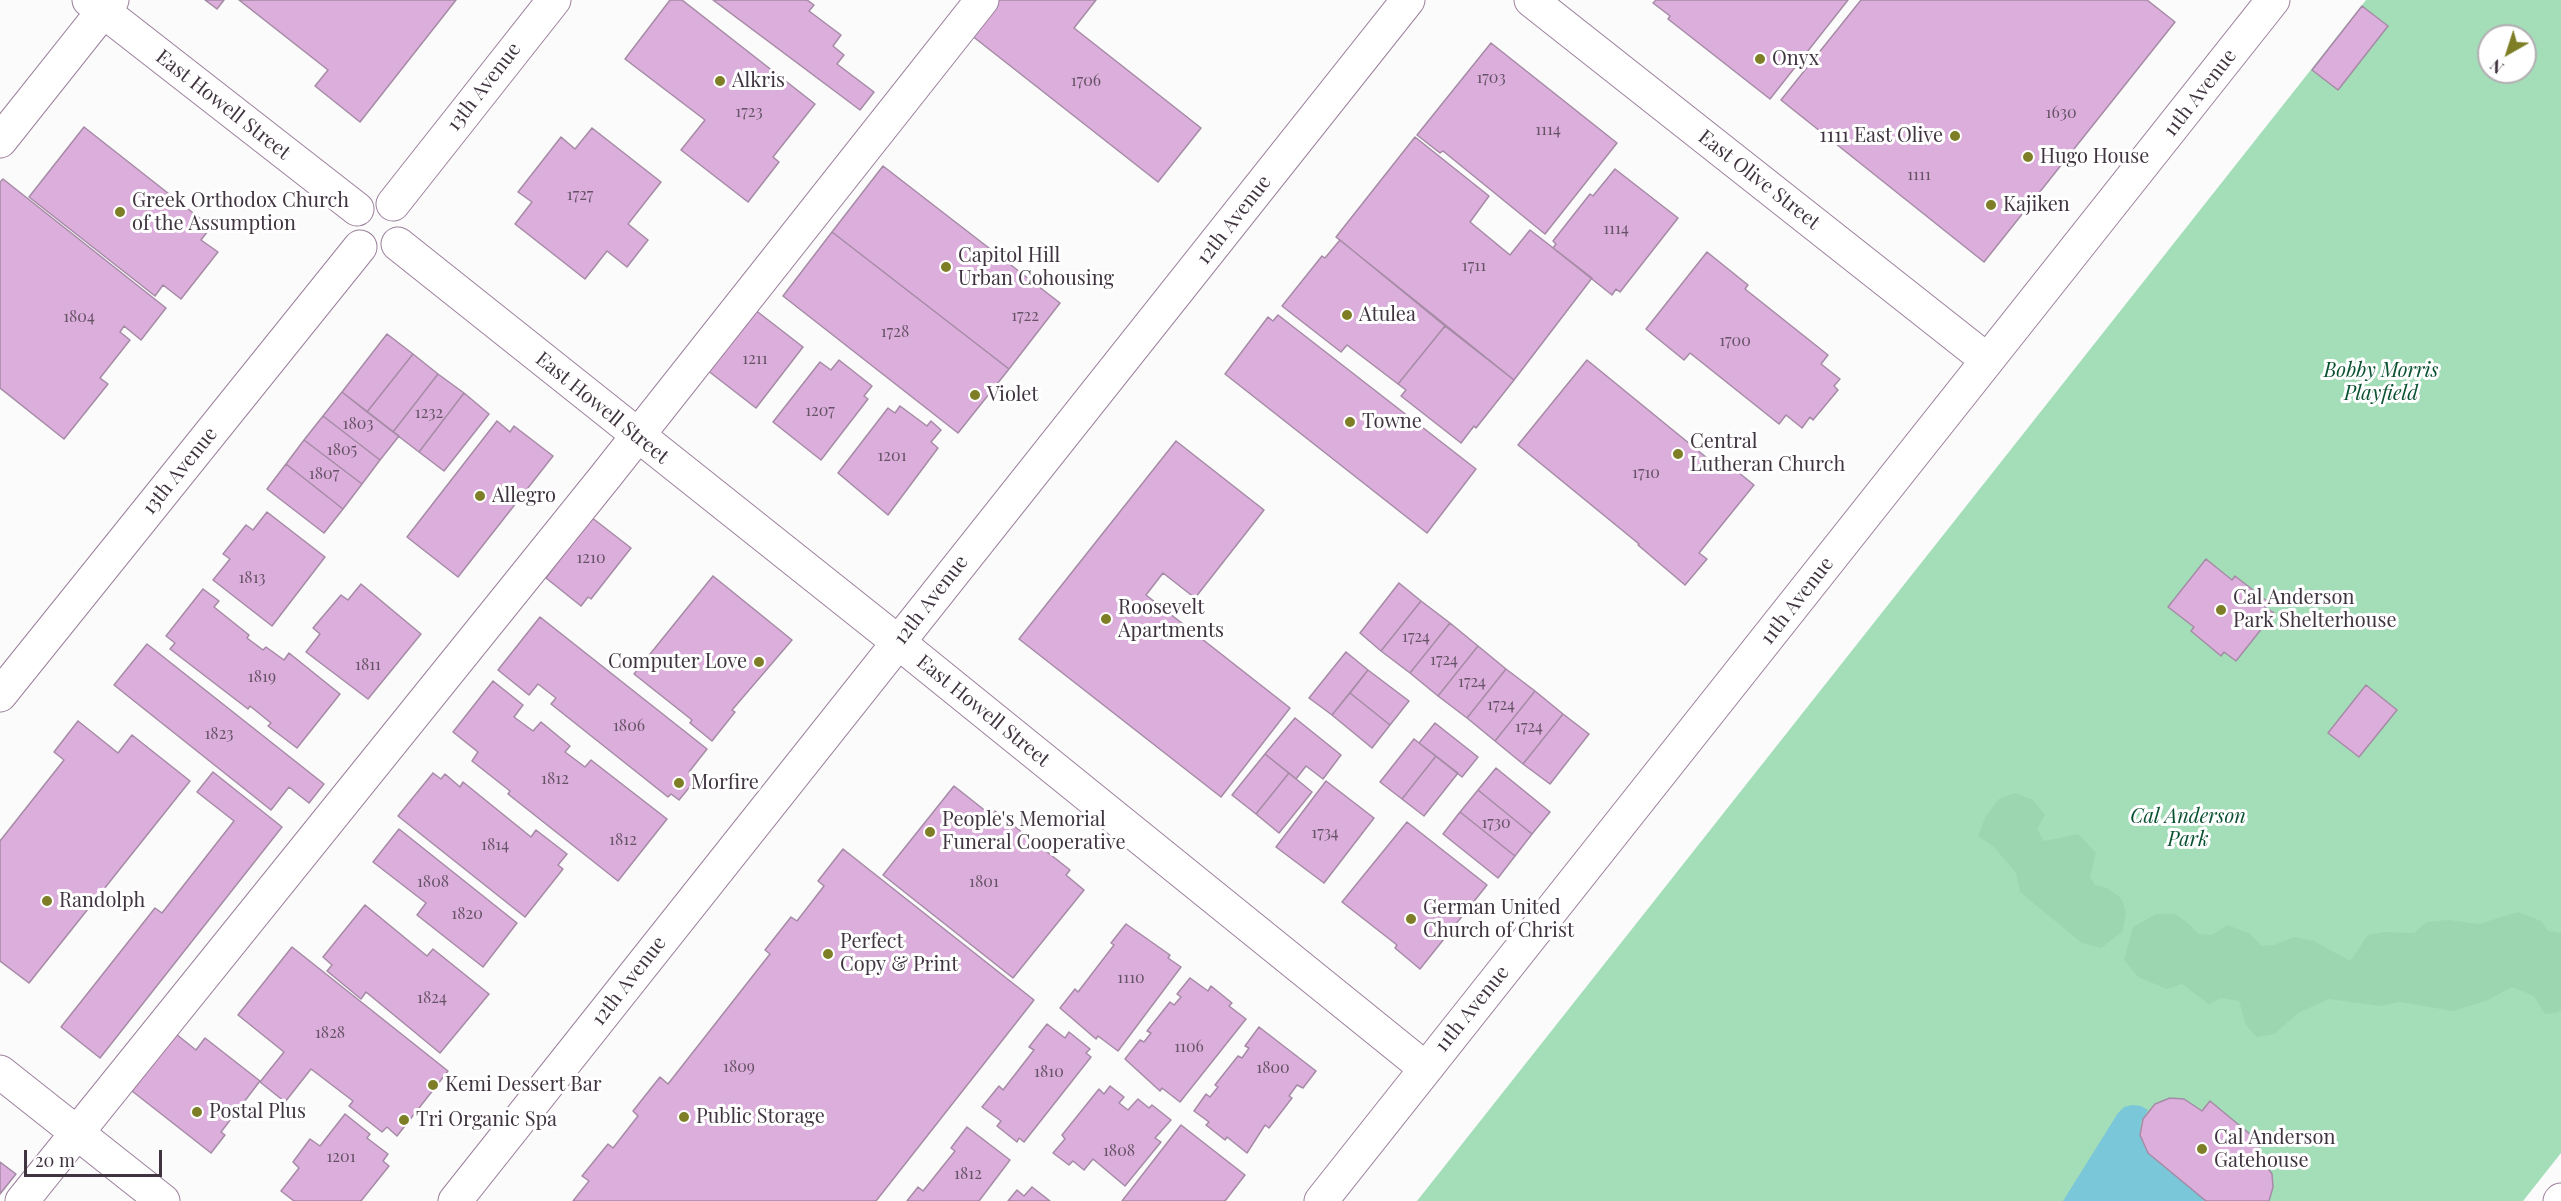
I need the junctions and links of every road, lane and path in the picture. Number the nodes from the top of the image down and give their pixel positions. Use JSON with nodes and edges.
{"nodes":[{"id":1,"x":554,"y":0,"type":"edge"},
{"id":2,"x":982,"y":0,"type":"edge"},
{"id":3,"x":1408,"y":0,"type":"edge"},
{"id":4,"x":1531,"y":0,"type":"edge"},
{"id":5,"x":2273,"y":0,"type":"edge"},
{"id":6,"x":101,"y":4,"type":"edge"},
{"id":7,"x":0,"y":141,"type":"edge"},
{"id":8,"x":393,"y":204,"type":"junction"},
{"id":9,"x":357,"y":209,"type":"junction"},
{"id":10,"x":398,"y":244,"type":"junction"},
{"id":11,"x":360,"y":247,"type":"junction"},
{"id":12,"x":1987,"y":360,"type":"junction"},
{"id":13,"x":637,"y":436,"type":"junction"},
{"id":14,"x":898,"y":642,"type":"junction"},
{"id":15,"x":0,"y":695,"type":"edge"},
{"id":16,"x":1425,"y":1068,"type":"junction"},
{"id":17,"x":0,"y":1072,"type":"edge"},
{"id":18,"x":76,"y":1132,"type":"junction"},
{"id":19,"x":22,"y":1201,"type":"edge"},
{"id":20,"x":163,"y":1201,"type":"edge"},
{"id":21,"x":455,"y":1201,"type":"edge"},
{"id":22,"x":1320,"y":1201,"type":"edge"}],
"edges":[{"from":1,"to":8,"type":"street","name":"13th Avenue"},
{"from":2,"to":13,"type":"street"},
{"from":3,"to":14,"type":"street","name":"12th Avenue"},
{"from":4,"to":12,"type":"street","name":"East Olive Street"},
{"from":5,"to":12,"type":"street","name":"11th Avenue"},
{"from":6,"to":7,"type":"street"},
{"from":6,"to":9,"type":"street","name":"East Howell Street"},
{"from":8,"to":9,"type":"street"},
{"from":8,"to":10,"type":"street"},
{"from":9,"to":11,"type":"street"},
{"from":10,"to":11,"type":"street"},
{"from":10,"to":13,"type":"street","name":"East Howell Street"},
{"from":11,"to":15,"type":"street","name":"13th Avenue"},
{"from":12,"to":16,"type":"street","name":"11th Avenue"},
{"from":13,"to":14,"type":"street","name":"East Howell Street"},
{"from":13,"to":18,"type":"street"},
{"from":14,"to":16,"type":"street","name":"East Howell Street"},
{"from":14,"to":21,"type":"street","name":"12th Avenue"},
{"from":16,"to":22,"type":"street","name":"11th Avenue"},
{"from":17,"to":18,"type":"street"},
{"from":18,"to":19,"type":"street"},
{"from":18,"to":20,"type":"street"}]}
